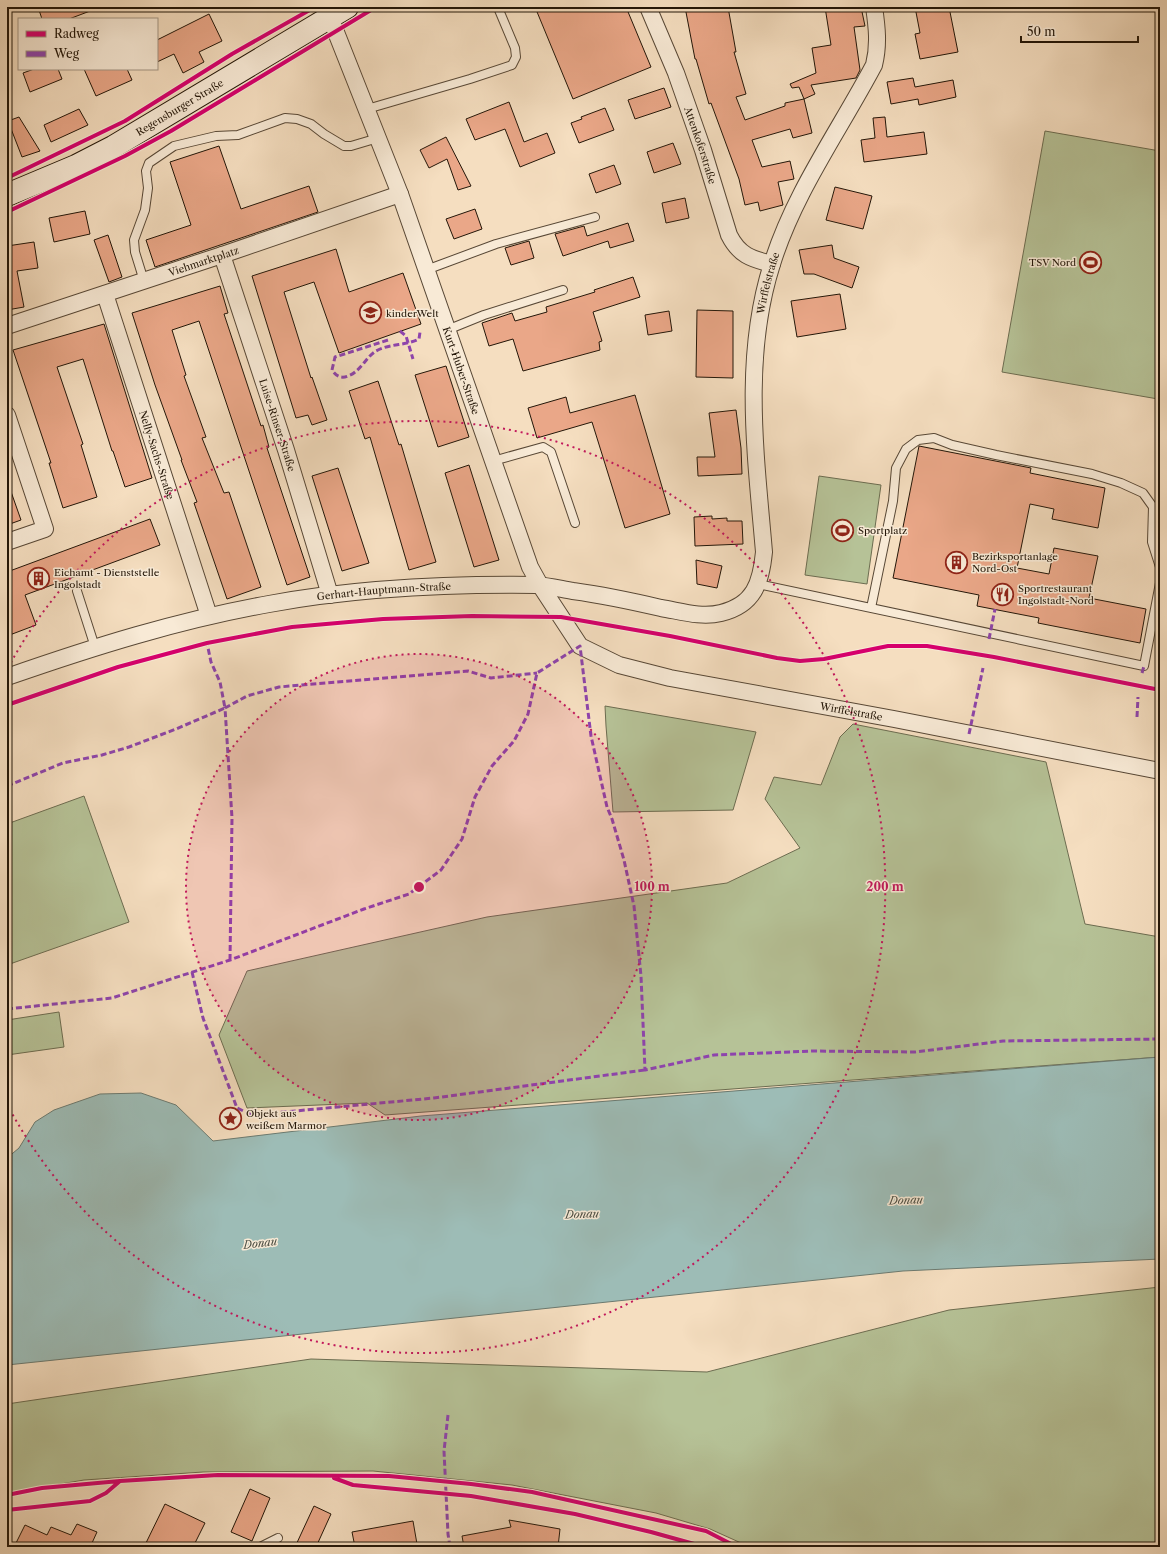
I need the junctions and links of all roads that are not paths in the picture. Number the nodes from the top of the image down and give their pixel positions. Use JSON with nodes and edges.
{"nodes":[{"id":1,"x":648,"y":7,"type":"edge"},
{"id":2,"x":874,"y":7,"type":"edge"},
{"id":3,"x":335,"y":10,"type":"edge"},
{"id":4,"x":499,"y":10,"type":"dead end"},
{"id":5,"x":367,"y":108,"type":"junction"},
{"id":6,"x":378,"y":138,"type":"junction"},
{"id":7,"x":8,"y":193,"type":"edge"},
{"id":8,"x":400,"y":194,"type":"junction"},
{"id":9,"x":595,"y":217,"type":"dead end"},
{"id":10,"x":222,"y":256,"type":"junction"},
{"id":11,"x":772,"y":264,"type":"junction"},
{"id":12,"x":426,"y":270,"type":"junction"},
{"id":13,"x":144,"y":281,"type":"junction"},
{"id":14,"x":563,"y":290,"type":"dead end"},
{"id":15,"x":105,"y":294,"type":"junction"},
{"id":16,"x":7,"y":326,"type":"edge"},
{"id":17,"x":447,"y":330,"type":"junction"},
{"id":18,"x":7,"y":415,"type":"edge"},
{"id":19,"x":493,"y":461,"type":"junction"},
{"id":20,"x":575,"y":523,"type":"dead end"},
{"id":21,"x":7,"y":542,"type":"edge"},
{"id":22,"x":1160,"y":567,"type":"edge"},
{"id":23,"x":1160,"y":583,"type":"edge"},
{"id":24,"x":758,"y":584,"type":"junction"},
{"id":25,"x":540,"y":585,"type":"junction"},
{"id":26,"x":77,"y":591,"type":"dead end"},
{"id":27,"x":330,"y":595,"type":"junction"},
{"id":28,"x":871,"y":608,"type":"junction"},
{"id":29,"x":209,"y":616,"type":"junction"},
{"id":30,"x":561,"y":617,"type":"joint"},
{"id":31,"x":95,"y":647,"type":"junction"},
{"id":32,"x":7,"y":678,"type":"edge"},
{"id":33,"x":1160,"y":771,"type":"edge"},
{"id":34,"x":278,"y":1538,"type":"dead end"},
{"id":35,"x":260,"y":1547,"type":"edge"}],
"edges":[{"from":1,"to":11,"type":"street","name":"Attenkoferstraße"},
{"from":2,"to":11,"type":"street","name":"Wirffelstraße"},
{"from":3,"to":5,"type":"street","name":"Kurt-Huber-Straße"},
{"from":3,"to":7,"type":"street","name":"Regensburger Straße"},
{"from":4,"to":5,"type":"lane"},
{"from":5,"to":6,"type":"street","name":"Kurt-Huber-Straße"},
{"from":6,"to":8,"type":"street","name":"Kurt-Huber-Straße"},
{"from":6,"to":13,"type":"lane"},
{"from":8,"to":10,"type":"street","name":"Viehmarktplatz"},
{"from":8,"to":12,"type":"street","name":"Kurt-Huber-Straße"},
{"from":9,"to":12,"type":"lane"},
{"from":10,"to":13,"type":"street","name":"Viehmarktplatz"},
{"from":10,"to":27,"type":"street","name":"Luise-Rinser-Straße"},
{"from":11,"to":24,"type":"street","name":"Wirffelstraße"},
{"from":12,"to":17,"type":"street","name":"Kurt-Huber-Straße"},
{"from":13,"to":15,"type":"street","name":"Viehmarktplatz"},
{"from":14,"to":17,"type":"lane"},
{"from":15,"to":16,"type":"street","name":"Viehmarktplatz"},
{"from":15,"to":29,"type":"street","name":"Nelly-Sachs-Straße"},
{"from":17,"to":19,"type":"street","name":"Kurt-Huber-Straße"},
{"from":18,"to":21,"type":"street"},
{"from":19,"to":20,"type":"lane"},
{"from":19,"to":25,"type":"street","name":"Kurt-Huber-Straße"},
{"from":22,"to":28,"type":"lane"},
{"from":23,"to":28,"type":"lane"},
{"from":24,"to":25,"type":"street","name":"Gerhart-Hauptmann-Straße"},
{"from":24,"to":28,"type":"lane"},
{"from":25,"to":27,"type":"street","name":"Gerhart-Hauptmann-Straße"},
{"from":25,"to":30,"type":"street","name":"Kurt-Huber-Straße"},
{"from":26,"to":31,"type":"lane"},
{"from":27,"to":29,"type":"street","name":"Gerhart-Hauptmann-Straße"},
{"from":29,"to":31,"type":"street","name":"Gerhart-Hauptmann-Straße"},
{"from":30,"to":33,"type":"street","name":"Wirffelstraße"},
{"from":31,"to":32,"type":"street","name":"Gerhart-Hauptmann-Straße"},
{"from":34,"to":35,"type":"lane"}]}
